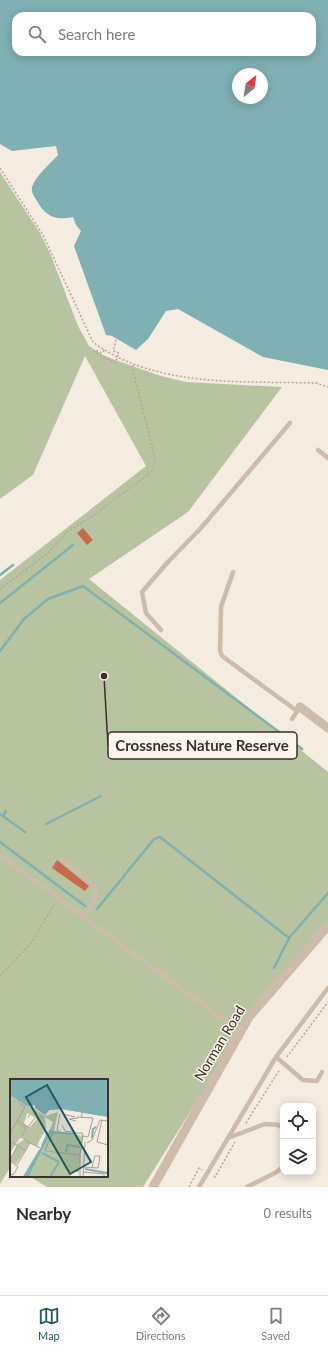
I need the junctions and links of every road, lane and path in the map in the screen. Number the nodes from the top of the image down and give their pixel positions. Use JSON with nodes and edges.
{"nodes":[{"id":1,"x":0,"y":168,"type":"edge"},
{"id":2,"x":121,"y":330,"type":"dead end"},
{"id":3,"x":104,"y":350,"type":"junction"},
{"id":4,"x":118,"y":357,"type":"junction"},
{"id":5,"x":133,"y":363,"type":"junction"},
{"id":6,"x":328,"y":387,"type":"edge"},
{"id":7,"x":290,"y":423,"type":"dead end"},
{"id":8,"x":318,"y":450,"type":"dead end"},
{"id":9,"x":328,"y":458,"type":"edge"},
{"id":10,"x":233,"y":572,"type":"dead end"},
{"id":11,"x":0,"y":589,"type":"edge"},
{"id":12,"x":161,"y":630,"type":"dead end"},
{"id":13,"x":298,"y":709,"type":"junction"},
{"id":14,"x":292,"y":719,"type":"dead end"},
{"id":15,"x":328,"y":728,"type":"edge"},
{"id":16,"x":0,"y":855,"type":"edge"},
{"id":17,"x":62,"y":860,"type":"dead end"},
{"id":18,"x":58,"y":898,"type":"junction"},
{"id":19,"x":85,"y":916,"type":"junction"},
{"id":20,"x":328,"y":926,"type":"edge"},
{"id":21,"x":0,"y":976,"type":"edge"},
{"id":22,"x":328,"y":988,"type":"edge"},
{"id":23,"x":328,"y":1002,"type":"edge"},
{"id":24,"x":240,"y":1032,"type":"junction"},
{"id":25,"x":276,"y":1057,"type":"junction"},
{"id":26,"x":283,"y":1063,"type":"junction"},
{"id":27,"x":322,"y":1072,"type":"dead end"},
{"id":28,"x":280,"y":1126,"type":"edge"},
{"id":29,"x":241,"y":1133,"type":"junction"},
{"id":30,"x":228,"y":1138,"type":"junction"},
{"id":31,"x":199,"y":1168,"type":"dead end"},
{"id":32,"x":280,"y":1169,"type":"edge"},
{"id":33,"x":215,"y":1177,"type":"dead end"},
{"id":34,"x":153,"y":1187,"type":"edge"},
{"id":35,"x":189,"y":1187,"type":"edge"},
{"id":36,"x":199,"y":1187,"type":"edge"},
{"id":37,"x":247,"y":1187,"type":"edge"}],
"edges":[{"from":1,"to":3,"type":"path"},
{"from":2,"to":4,"type":"path"},
{"from":3,"to":4,"type":"path"},
{"from":3,"to":4,"type":"path"},
{"from":4,"to":5,"type":"path"},
{"from":5,"to":6,"type":"path"},
{"from":5,"to":11,"type":"path"},
{"from":7,"to":12,"type":"lane"},
{"from":8,"to":9,"type":"lane"},
{"from":10,"to":13,"type":"lane"},
{"from":13,"to":14,"type":"lane"},
{"from":13,"to":15,"type":"street"},
{"from":16,"to":18,"type":"lane"},
{"from":17,"to":19,"type":"lane"},
{"from":18,"to":19,"type":"lane"},
{"from":18,"to":21,"type":"path"},
{"from":19,"to":24,"type":"lane"},
{"from":20,"to":24,"type":"street","name":"Norman Road"},
{"from":22,"to":25,"type":"lane"},
{"from":23,"to":26,"type":"path"},
{"from":24,"to":34,"type":"street","name":"Norman Road"},
{"from":25,"to":26,"type":"lane"},
{"from":25,"to":30,"type":"lane"},
{"from":26,"to":27,"type":"lane"},
{"from":26,"to":29,"type":"path"},
{"from":28,"to":29,"type":"lane"},
{"from":29,"to":30,"type":"lane"},
{"from":29,"to":33,"type":"path"},
{"from":30,"to":36,"type":"lane"},
{"from":31,"to":35,"type":"path"},
{"from":32,"to":37,"type":"lane"}]}
